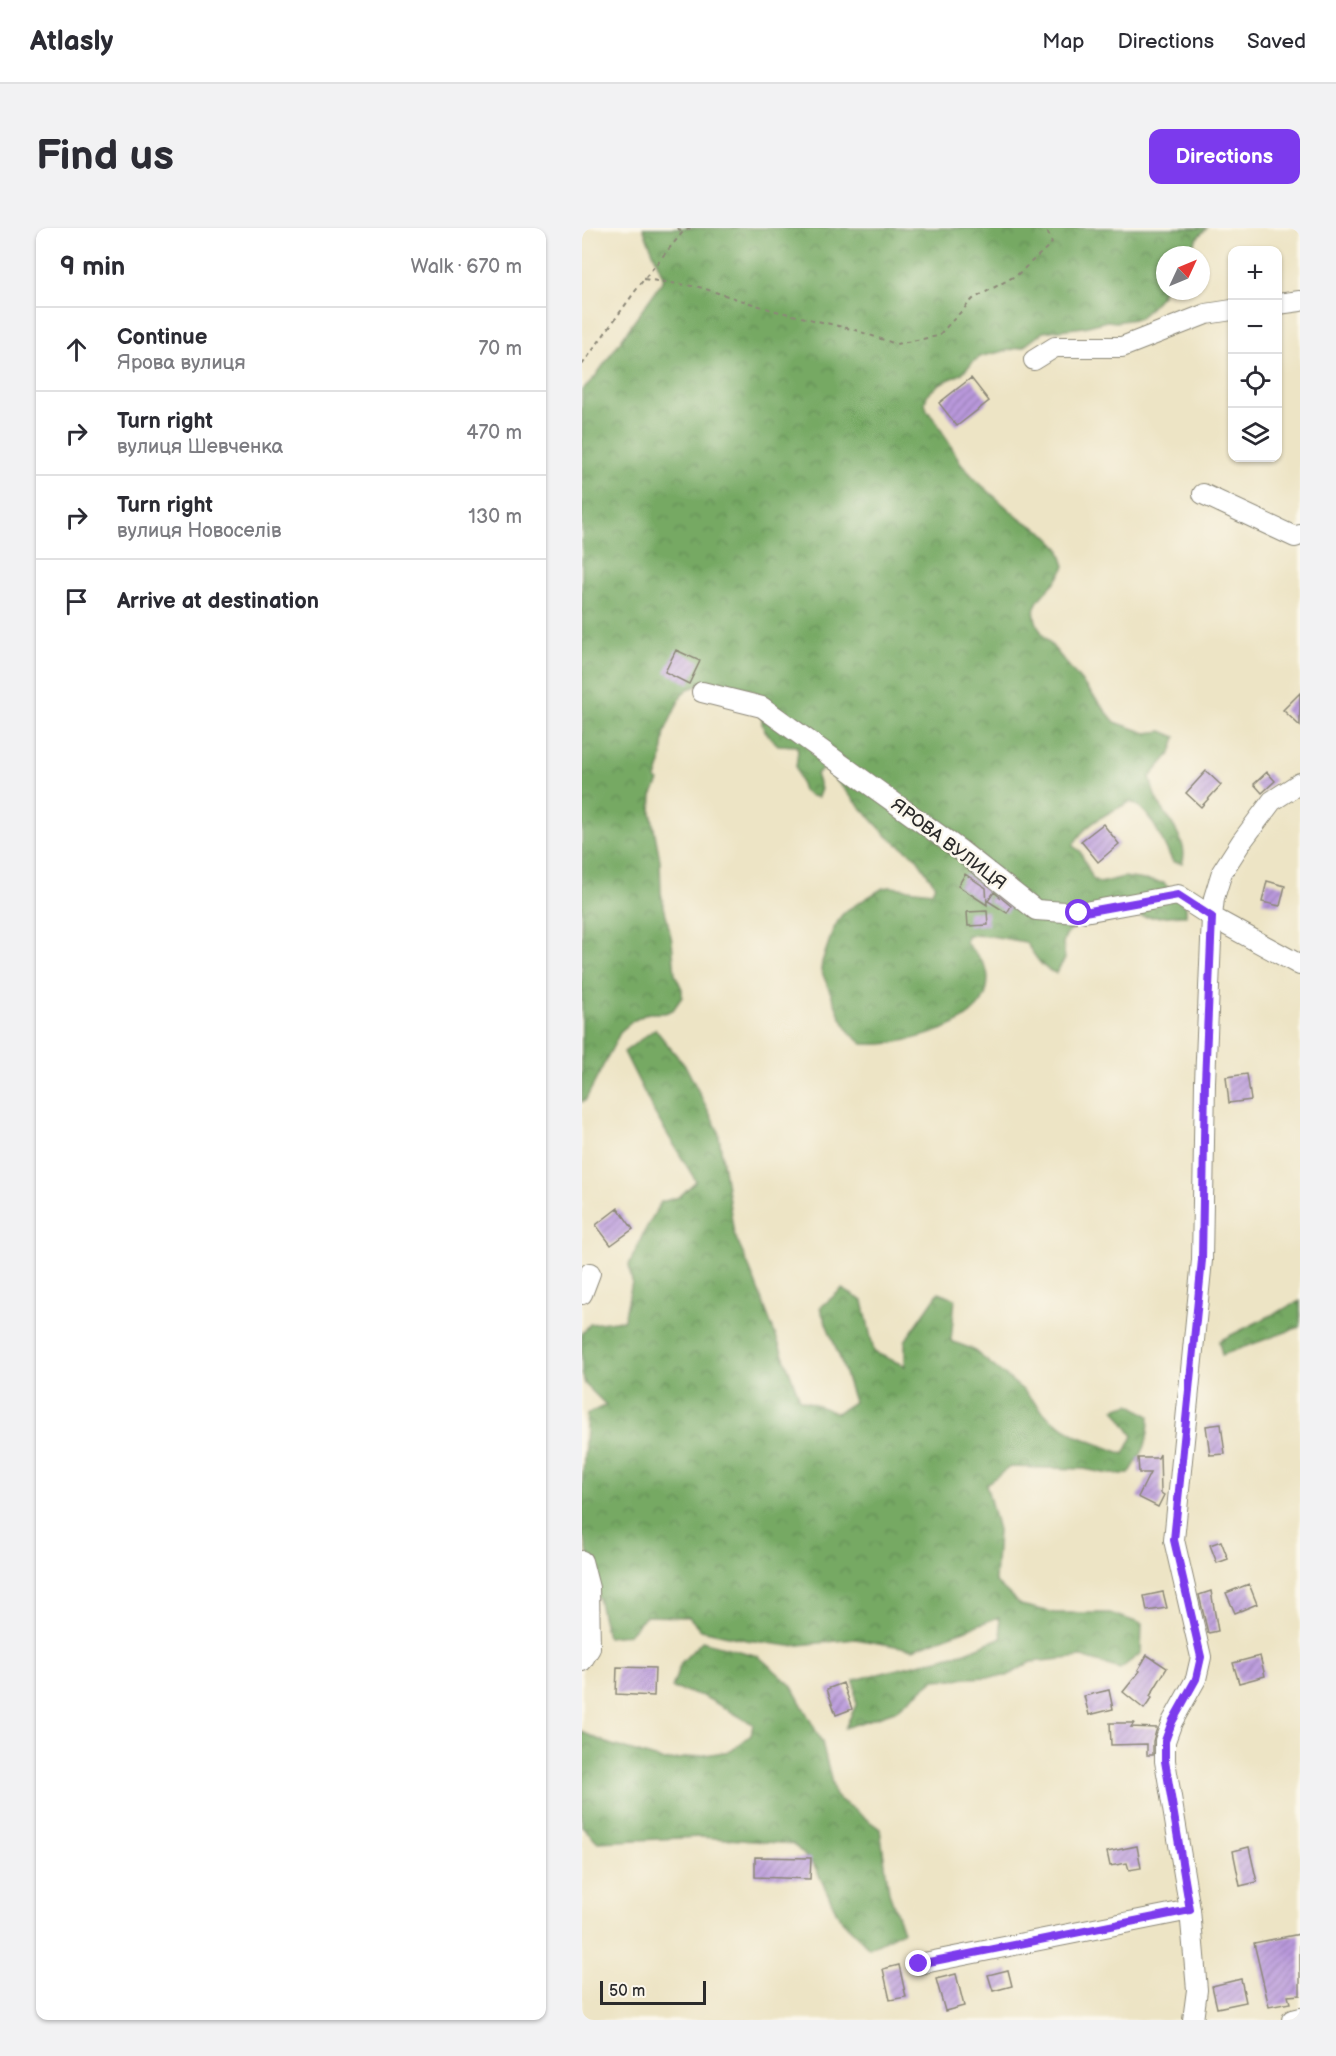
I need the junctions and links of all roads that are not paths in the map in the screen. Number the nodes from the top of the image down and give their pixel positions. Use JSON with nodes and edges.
{"nodes":[{"id":1,"x":1300,"y":301,"type":"edge"},
{"id":2,"x":1282,"y":303,"type":"edge"},
{"id":3,"x":1228,"y":311,"type":"edge"},
{"id":4,"x":1034,"y":360,"type":"dead end"},
{"id":5,"x":1203,"y":494,"type":"dead end"},
{"id":6,"x":1300,"y":536,"type":"edge"},
{"id":7,"x":702,"y":692,"type":"dead end"},
{"id":8,"x":1300,"y":783,"type":"edge"},
{"id":9,"x":1212,"y":917,"type":"junction"},
{"id":10,"x":1300,"y":965,"type":"edge"},
{"id":11,"x":590,"y":1273,"type":"dead end"},
{"id":12,"x":582,"y":1294,"type":"edge"},
{"id":13,"x":582,"y":1561,"type":"edge"},
{"id":14,"x":582,"y":1661,"type":"edge"},
{"id":15,"x":1190,"y":1910,"type":"junction"},
{"id":16,"x":919,"y":1964,"type":"dead end"},
{"id":17,"x":1300,"y":2018,"type":"edge"},
{"id":18,"x":1193,"y":2020,"type":"edge"},
{"id":19,"x":1292,"y":2020,"type":"edge"}],
"edges":[{"from":1,"to":2,"type":"street"},
{"from":3,"to":4,"type":"street"},
{"from":5,"to":6,"type":"street"},
{"from":7,"to":9,"type":"street","name":"ЯРОВА ВУЛИЦЯ"},
{"from":8,"to":9,"type":"street"},
{"from":9,"to":10,"type":"street","name":"ЯРОВА ВУЛИЦЯ"},
{"from":9,"to":15,"type":"street"},
{"from":11,"to":12,"type":"street"},
{"from":13,"to":14,"type":"street"},
{"from":15,"to":16,"type":"street"},
{"from":15,"to":18,"type":"street"},
{"from":17,"to":19,"type":"street"}]}
